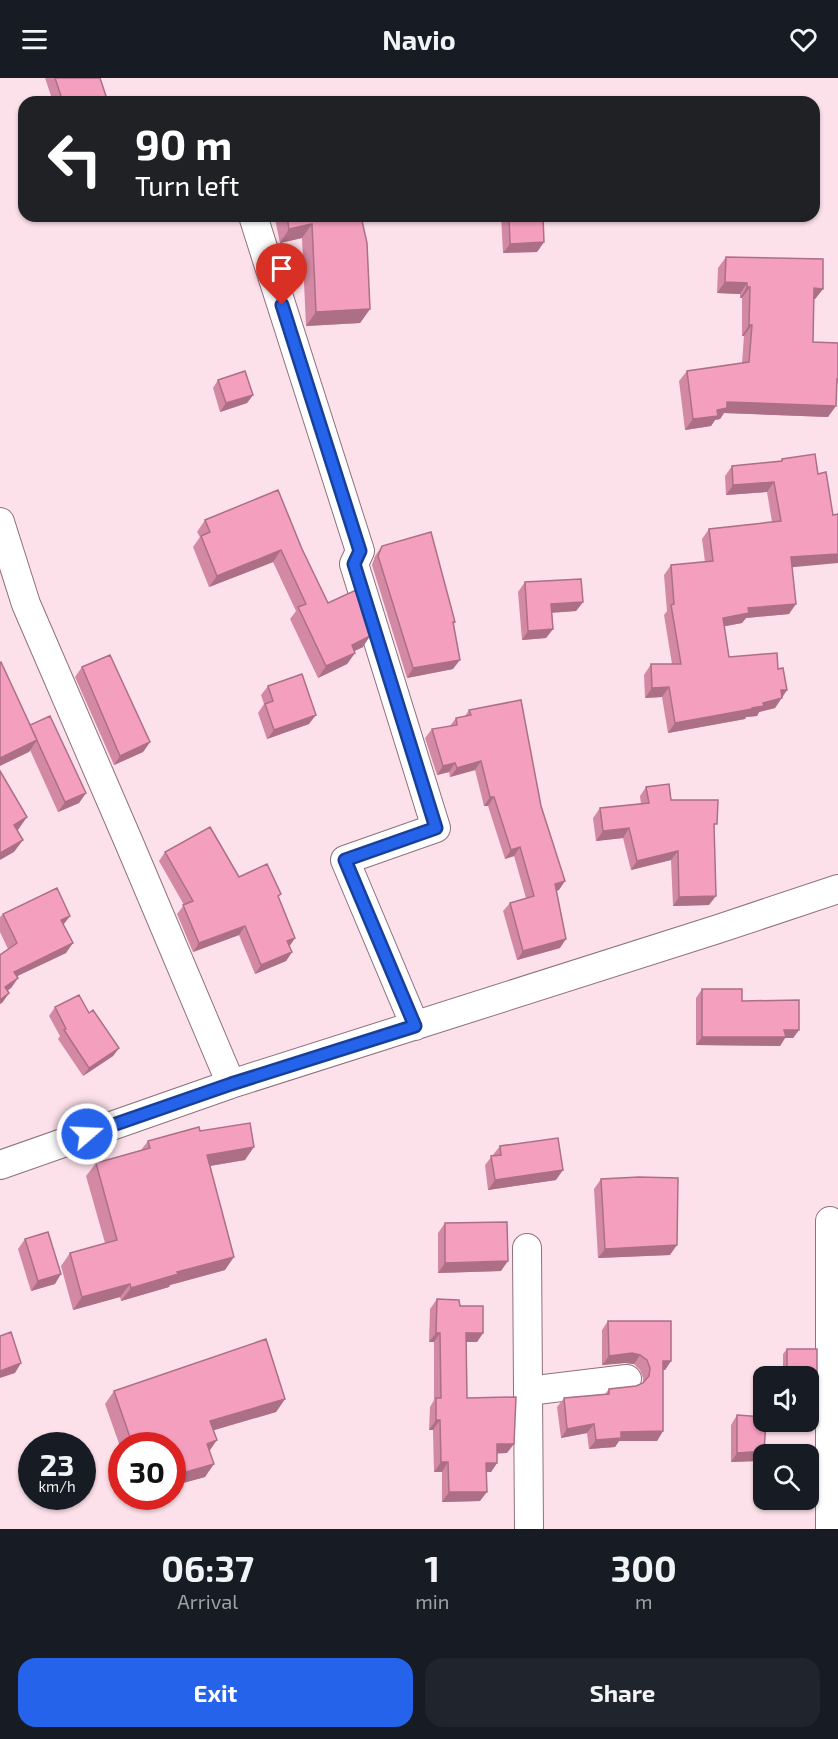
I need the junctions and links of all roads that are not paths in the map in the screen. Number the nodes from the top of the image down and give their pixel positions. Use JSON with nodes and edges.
{"nodes":[{"id":1,"x":255,"y":222,"type":"edge"},
{"id":2,"x":0,"y":522,"type":"edge"},
{"id":3,"x":838,"y":889,"type":"edge"},
{"id":4,"x":415,"y":1026,"type":"junction"},
{"id":5,"x":231,"y":1084,"type":"junction"},
{"id":6,"x":0,"y":1165,"type":"edge"},
{"id":7,"x":830,"y":1221,"type":"dead end"},
{"id":8,"x":527,"y":1248,"type":"dead end"},
{"id":9,"x":627,"y":1379,"type":"dead end"},
{"id":10,"x":528,"y":1391,"type":"junction"},
{"id":11,"x":528,"y":1529,"type":"edge"},
{"id":12,"x":830,"y":1529,"type":"edge"}],
"edges":[{"from":1,"to":4,"type":"street"},
{"from":2,"to":5,"type":"street"},
{"from":3,"to":4,"type":"street"},
{"from":4,"to":5,"type":"street"},
{"from":5,"to":6,"type":"street"},
{"from":7,"to":12,"type":"street"},
{"from":8,"to":10,"type":"street"},
{"from":9,"to":10,"type":"street"},
{"from":10,"to":11,"type":"street"}]}
